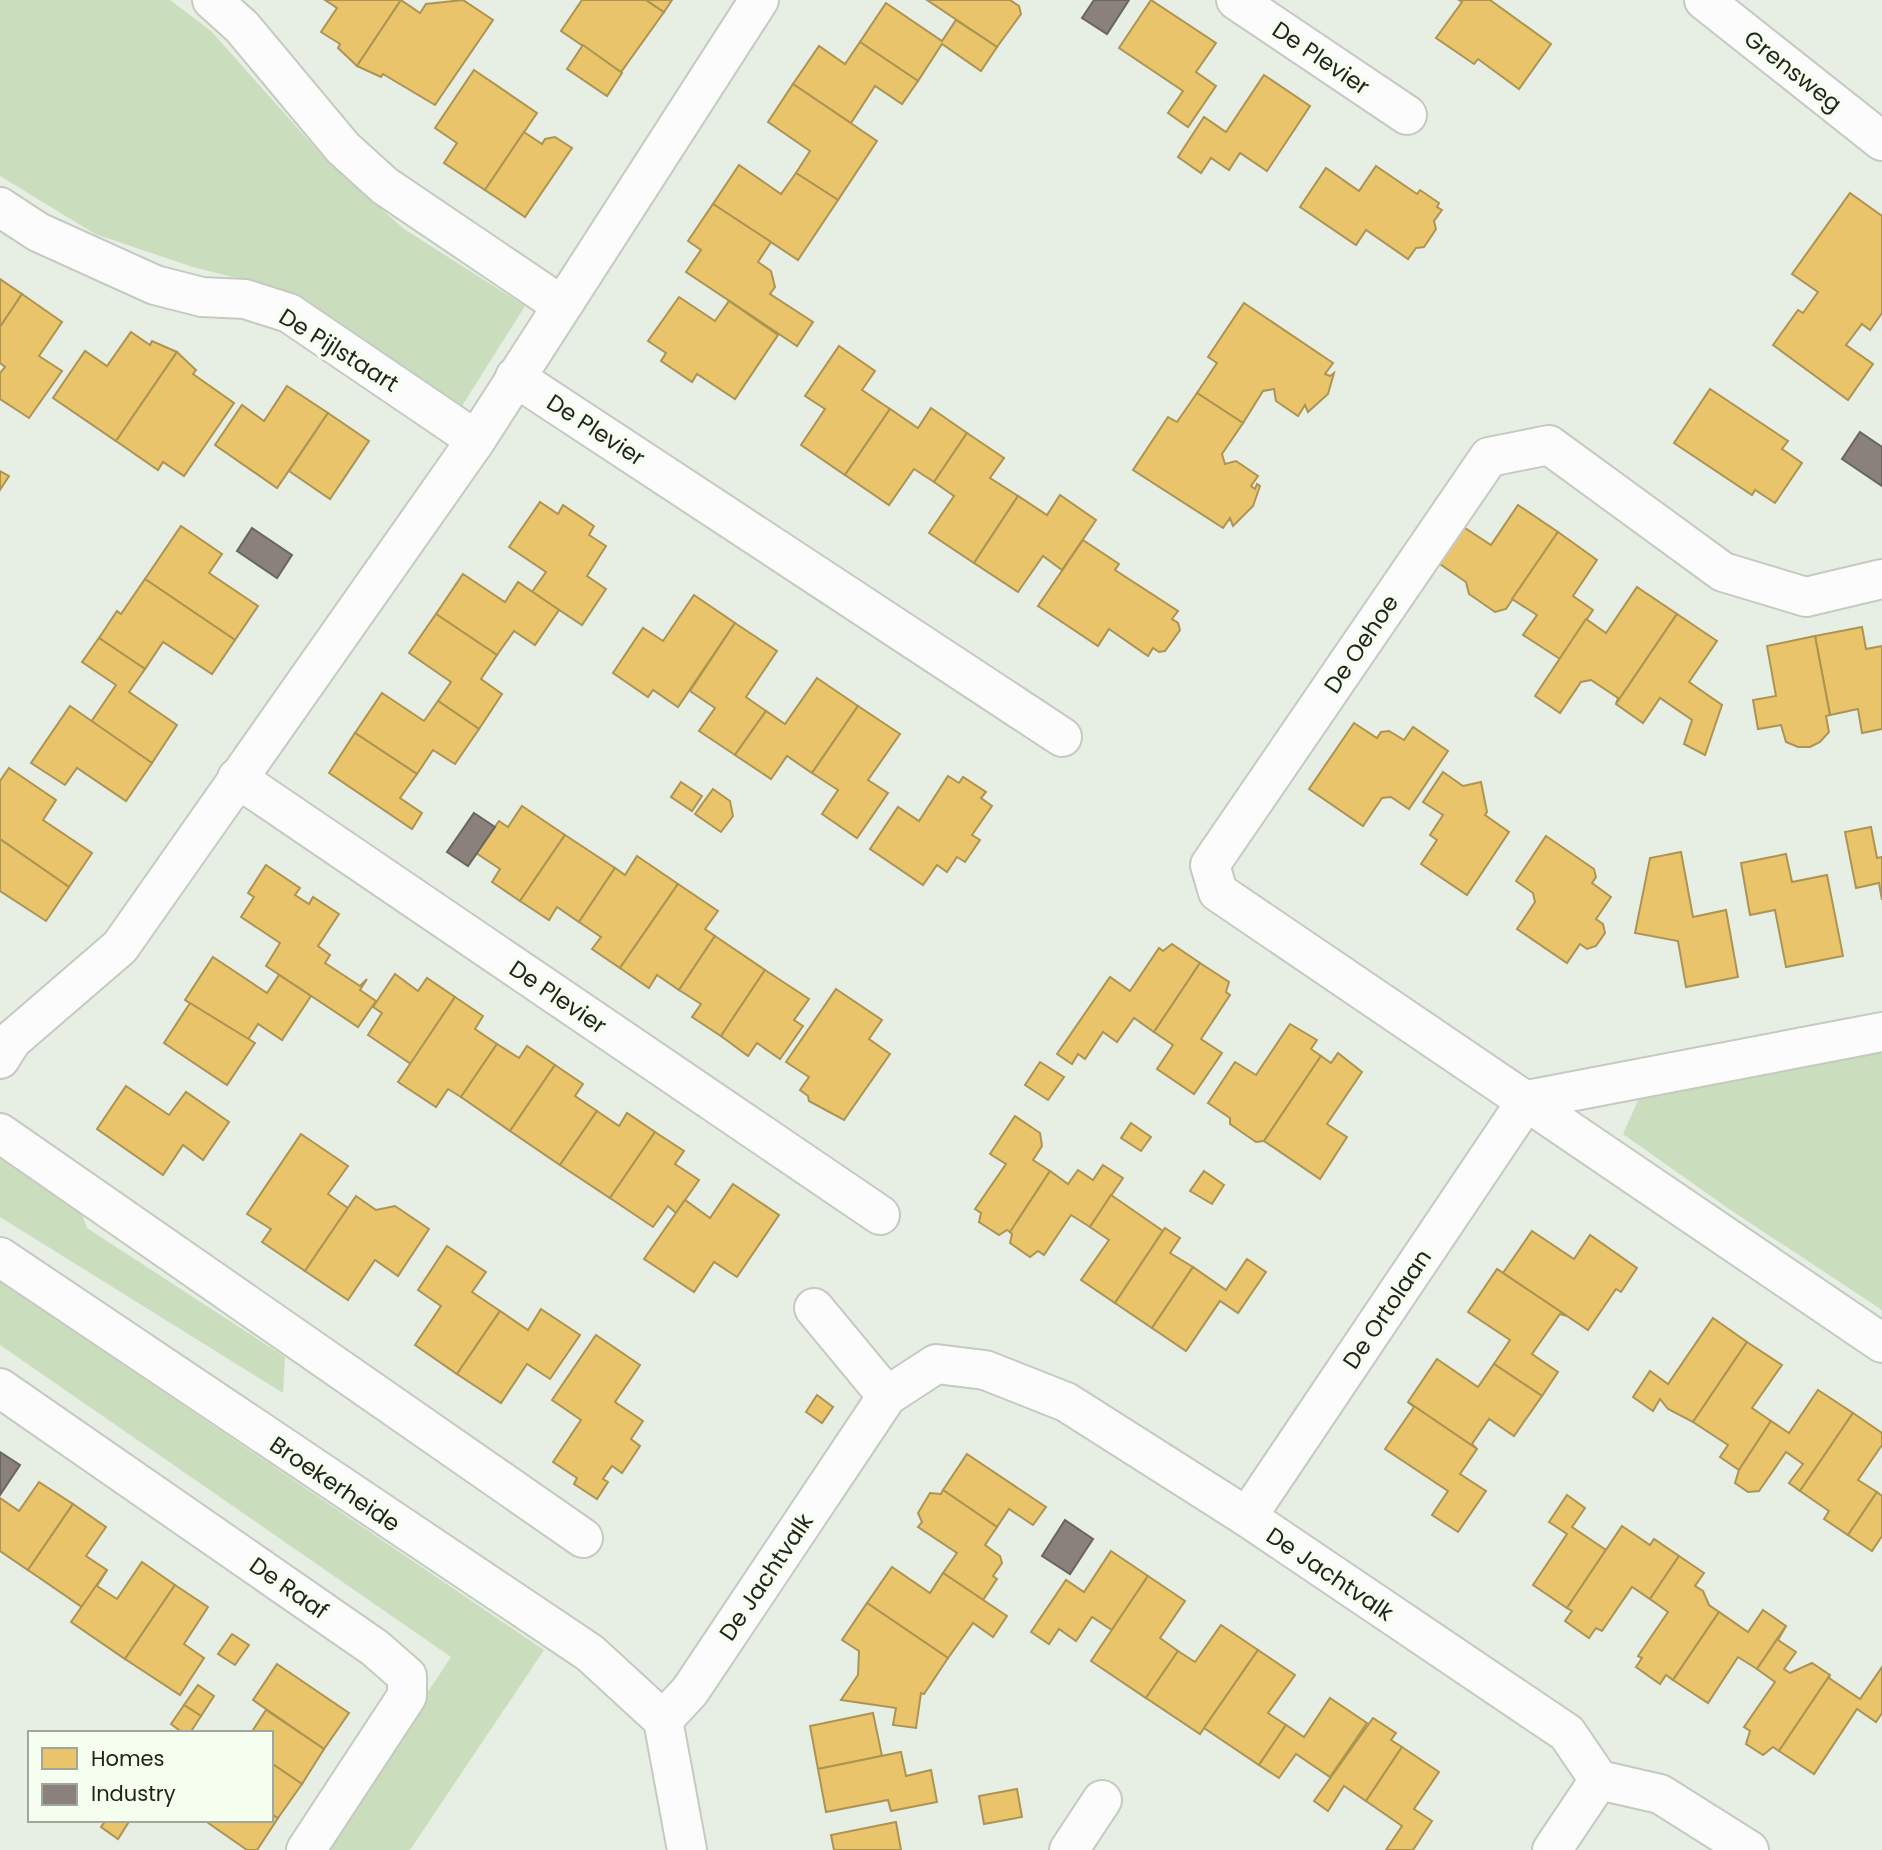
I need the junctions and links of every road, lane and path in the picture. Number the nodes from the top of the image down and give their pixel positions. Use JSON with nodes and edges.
{"nodes":[{"id":1,"x":212,"y":0,"type":"edge"},
{"id":2,"x":759,"y":0,"type":"edge"},
{"id":3,"x":1236,"y":0,"type":"edge"},
{"id":4,"x":1704,"y":0,"type":"edge"},
{"id":5,"x":1407,"y":115,"type":"dead end"},
{"id":6,"x":1882,"y":141,"type":"edge"},
{"id":7,"x":0,"y":206,"type":"edge"},
{"id":8,"x":561,"y":305,"type":"junction"},
{"id":9,"x":515,"y":377,"type":"junction"},
{"id":10,"x":476,"y":440,"type":"junction"},
{"id":11,"x":1882,"y":579,"type":"edge"},
{"id":12,"x":1062,"y":737,"type":"dead end"},
{"id":13,"x":237,"y":778,"type":"junction"},
{"id":14,"x":1882,"y":1032,"type":"edge"},
{"id":15,"x":0,"y":1059,"type":"edge"},
{"id":16,"x":1527,"y":1100,"type":"junction"},
{"id":17,"x":0,"y":1133,"type":"edge"},
{"id":18,"x":880,"y":1215,"type":"dead end"},
{"id":19,"x":0,"y":1257,"type":"edge"},
{"id":20,"x":814,"y":1308,"type":"dead end"},
{"id":21,"x":1882,"y":1343,"type":"edge"},
{"id":22,"x":0,"y":1388,"type":"edge"},
{"id":23,"x":887,"y":1396,"type":"junction"},
{"id":24,"x":1247,"y":1517,"type":"junction"},
{"id":25,"x":583,"y":1538,"type":"dead end"},
{"id":26,"x":663,"y":1720,"type":"junction"},
{"id":27,"x":1599,"y":1780,"type":"junction"},
{"id":28,"x":1102,"y":1800,"type":"dead end"},
{"id":29,"x":306,"y":1850,"type":"edge"},
{"id":30,"x":687,"y":1850,"type":"edge"},
{"id":31,"x":1069,"y":1850,"type":"edge"},
{"id":32,"x":1552,"y":1850,"type":"edge"},
{"id":33,"x":1749,"y":1850,"type":"edge"}],
"edges":[{"from":1,"to":8,"type":"street"},
{"from":2,"to":8,"type":"street"},
{"from":3,"to":5,"type":"street","name":"De Plevier"},
{"from":4,"to":6,"type":"street","name":"Grensweg"},
{"from":7,"to":10,"type":"street","name":"De Pijlstaart"},
{"from":8,"to":9,"type":"street"},
{"from":9,"to":10,"type":"street"},
{"from":9,"to":12,"type":"street","name":"De Plevier"},
{"from":10,"to":13,"type":"street"},
{"from":11,"to":16,"type":"street","name":"De Oehoe"},
{"from":13,"to":15,"type":"street"},
{"from":13,"to":18,"type":"street","name":"De Plevier"},
{"from":14,"to":16,"type":"street"},
{"from":16,"to":21,"type":"street"},
{"from":16,"to":24,"type":"street","name":"De Ortolaan"},
{"from":17,"to":25,"type":"street"},
{"from":19,"to":26,"type":"street","name":"Broekerheide"},
{"from":20,"to":23,"type":"street"},
{"from":22,"to":29,"type":"street","name":"De Raaf"},
{"from":23,"to":24,"type":"street","name":"De Jachtvalk"},
{"from":23,"to":26,"type":"street","name":"De Jachtvalk"},
{"from":24,"to":27,"type":"street","name":"De Jachtvalk"},
{"from":26,"to":30,"type":"street"},
{"from":27,"to":32,"type":"street"},
{"from":27,"to":33,"type":"street"},
{"from":28,"to":31,"type":"street"}]}
